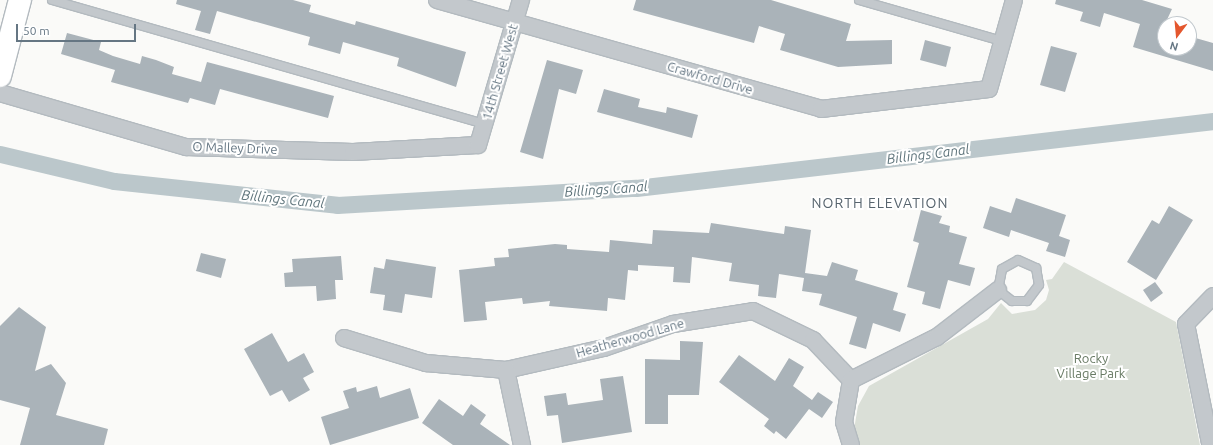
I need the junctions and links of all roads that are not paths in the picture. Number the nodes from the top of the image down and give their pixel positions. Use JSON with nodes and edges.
{"nodes":[{"id":1,"x":20,"y":0,"type":"edge"},
{"id":2,"x":52,"y":0,"type":"edge"},
{"id":3,"x":437,"y":0,"type":"edge"},
{"id":4,"x":521,"y":0,"type":"edge"},
{"id":5,"x":859,"y":0,"type":"edge"},
{"id":6,"x":1014,"y":0,"type":"edge"},
{"id":7,"x":514,"y":22,"type":"junction"},
{"id":8,"x":1002,"y":41,"type":"junction"},
{"id":9,"x":0,"y":76,"type":"edge"},
{"id":10,"x":0,"y":93,"type":"edge"},
{"id":11,"x":484,"y":124,"type":"junction"},
{"id":12,"x":478,"y":145,"type":"joint"},
{"id":13,"x":998,"y":290,"type":"junction"},
{"id":14,"x":1213,"y":296,"type":"edge"},
{"id":15,"x":344,"y":338,"type":"dead end"},
{"id":16,"x":506,"y":370,"type":"junction"},
{"id":17,"x":851,"y":380,"type":"junction"},
{"id":18,"x":1211,"y":444,"type":"edge"},
{"id":19,"x":522,"y":445,"type":"edge"},
{"id":20,"x":850,"y":445,"type":"edge"}],
"edges":[{"from":1,"to":9,"type":"street"},
{"from":2,"to":11,"type":"lane"},
{"from":3,"to":7,"type":"street","name":"Crawford Drive"},
{"from":4,"to":7,"type":"street","name":"14th Street West"},
{"from":5,"to":8,"type":"lane"},
{"from":6,"to":8,"type":"street"},
{"from":7,"to":8,"type":"street","name":"Crawford Drive"},
{"from":7,"to":11,"type":"street","name":"14th Street West"},
{"from":10,"to":12,"type":"street","name":"O Malley Drive"},
{"from":11,"to":12,"type":"street","name":"14th Street West"},
{"from":13,"to":13,"type":"lane"},
{"from":13,"to":17,"type":"street"},
{"from":14,"to":18,"type":"street"},
{"from":15,"to":16,"type":"street","name":"Heatherwood Lane"},
{"from":16,"to":17,"type":"street","name":"Heatherwood Lane"},
{"from":16,"to":19,"type":"street"},
{"from":17,"to":20,"type":"street"}]}
